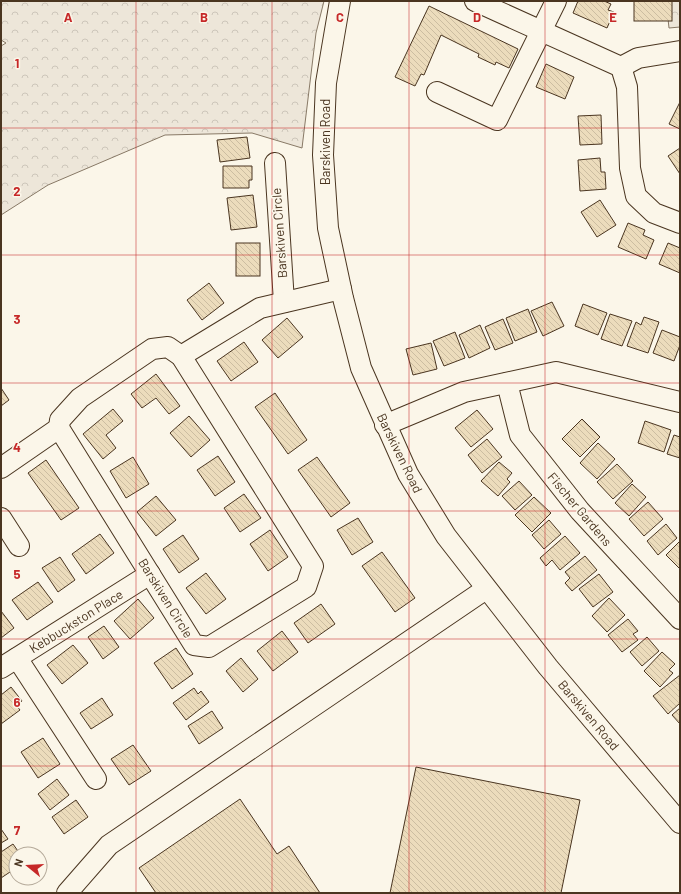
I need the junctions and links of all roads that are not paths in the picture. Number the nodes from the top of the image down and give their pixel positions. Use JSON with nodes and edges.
{"nodes":[{"id":1,"x":340,"y":1,"type":"edge"},
{"id":2,"x":474,"y":1,"type":"edge"},
{"id":3,"x":556,"y":1,"type":"edge"},
{"id":4,"x":541,"y":31,"type":"junction"},
{"id":5,"x":680,"y":51,"type":"edge"},
{"id":6,"x":621,"y":67,"type":"junction"},
{"id":7,"x":437,"y":92,"type":"dead end"},
{"id":8,"x":275,"y":163,"type":"dead end"},
{"id":9,"x":680,"y":223,"type":"edge"},
{"id":10,"x":341,"y":289,"type":"junction"},
{"id":11,"x":284,"y":302,"type":"junction"},
{"id":12,"x":181,"y":356,"type":"junction"},
{"id":13,"x":507,"y":383,"type":"junction"},
{"id":14,"x":680,"y":402,"type":"edge"},
{"id":15,"x":385,"y":425,"type":"junction"},
{"id":16,"x":59,"y":428,"type":"junction"},
{"id":17,"x":1,"y":468,"type":"edge"},
{"id":18,"x":1,"y":518,"type":"edge"},
{"id":19,"x":19,"y":546,"type":"dead end"},
{"id":20,"x":150,"y":574,"type":"junction"},
{"id":21,"x":486,"y":589,"type":"junction"},
{"id":22,"x":680,"y":619,"type":"edge"},
{"id":23,"x":9,"y":663,"type":"edge"},
{"id":24,"x":96,"y":779,"type":"dead end"},
{"id":25,"x":680,"y":823,"type":"edge"},
{"id":26,"x":67,"y":893,"type":"edge"}],
"edges":[{"from":1,"to":10,"type":"street","name":"Barskiven Road"},
{"from":2,"to":4,"type":"street"},
{"from":3,"to":4,"type":"street"},
{"from":4,"to":6,"type":"street"},
{"from":4,"to":7,"type":"street"},
{"from":5,"to":6,"type":"street"},
{"from":6,"to":9,"type":"street"},
{"from":8,"to":11,"type":"street","name":"Barskiven Circle"},
{"from":10,"to":11,"type":"street"},
{"from":10,"to":15,"type":"street","name":"Barskiven Road"},
{"from":11,"to":12,"type":"street"},
{"from":12,"to":16,"type":"street"},
{"from":12,"to":20,"type":"street","name":"Barskiven Circle"},
{"from":13,"to":14,"type":"street"},
{"from":13,"to":15,"type":"street"},
{"from":13,"to":22,"type":"street","name":"Fischer Gardens"},
{"from":15,"to":21,"type":"street","name":"Barskiven Road"},
{"from":16,"to":17,"type":"street"},
{"from":16,"to":20,"type":"street","name":"Barskiven Circle"},
{"from":18,"to":19,"type":"street"},
{"from":20,"to":23,"type":"street","name":"Kebbuckston Place"},
{"from":21,"to":25,"type":"street","name":"Barskiven Road"},
{"from":21,"to":26,"type":"street"},
{"from":23,"to":24,"type":"street"}]}
